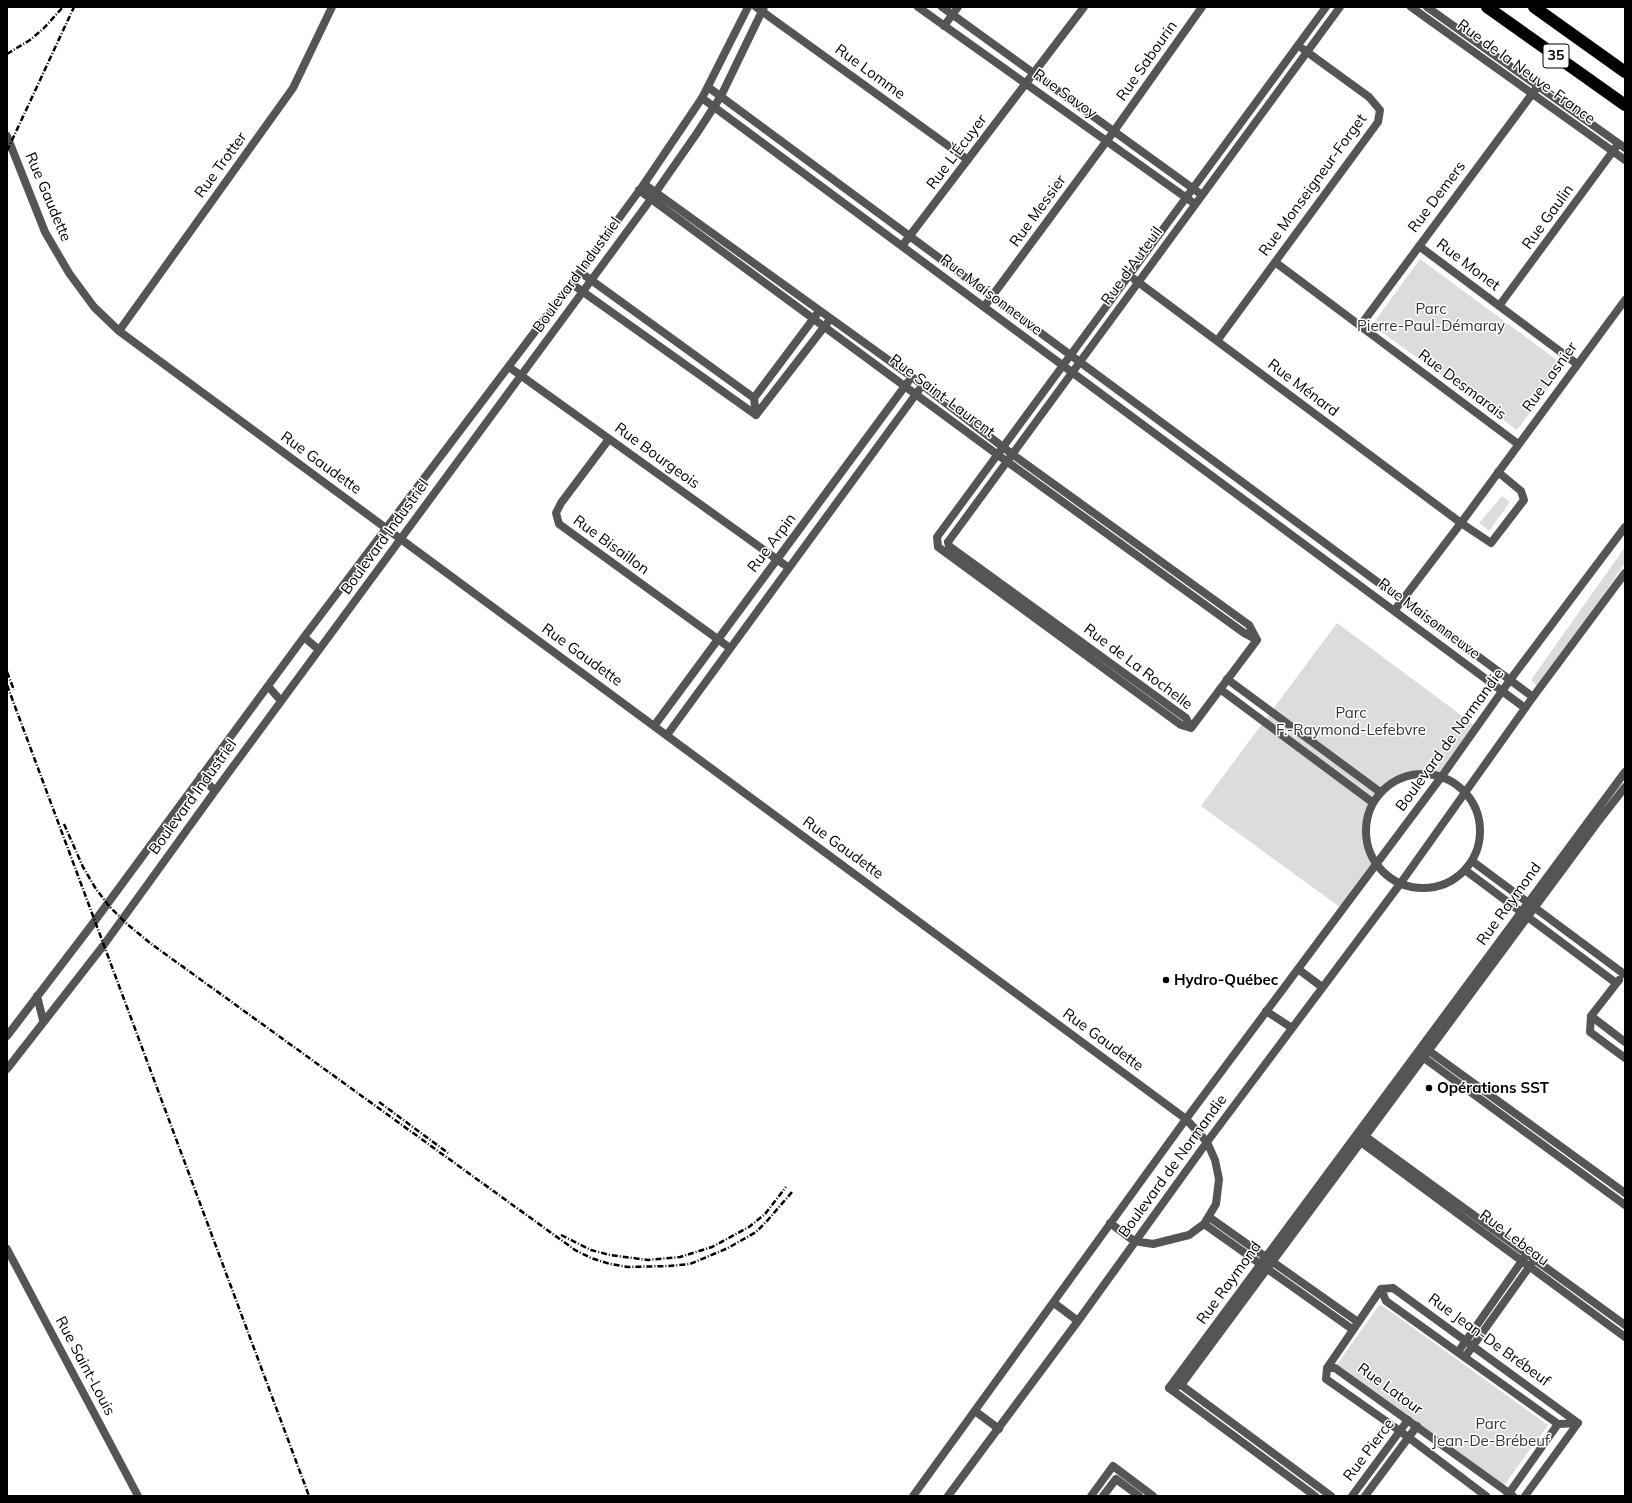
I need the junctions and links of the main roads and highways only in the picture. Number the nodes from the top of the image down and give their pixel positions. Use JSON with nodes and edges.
{"nodes":[{"id":1,"x":1487,"y":7,"type":"edge"},
{"id":2,"x":1534,"y":7,"type":"edge"},
{"id":3,"x":1625,"y":72,"type":"edge"},
{"id":4,"x":1625,"y":105,"type":"edge"}],
"edges":[{"from":1,"to":4,"type":"highway","number":"35"},
{"from":2,"to":3,"type":"highway","number":"35"}]}
